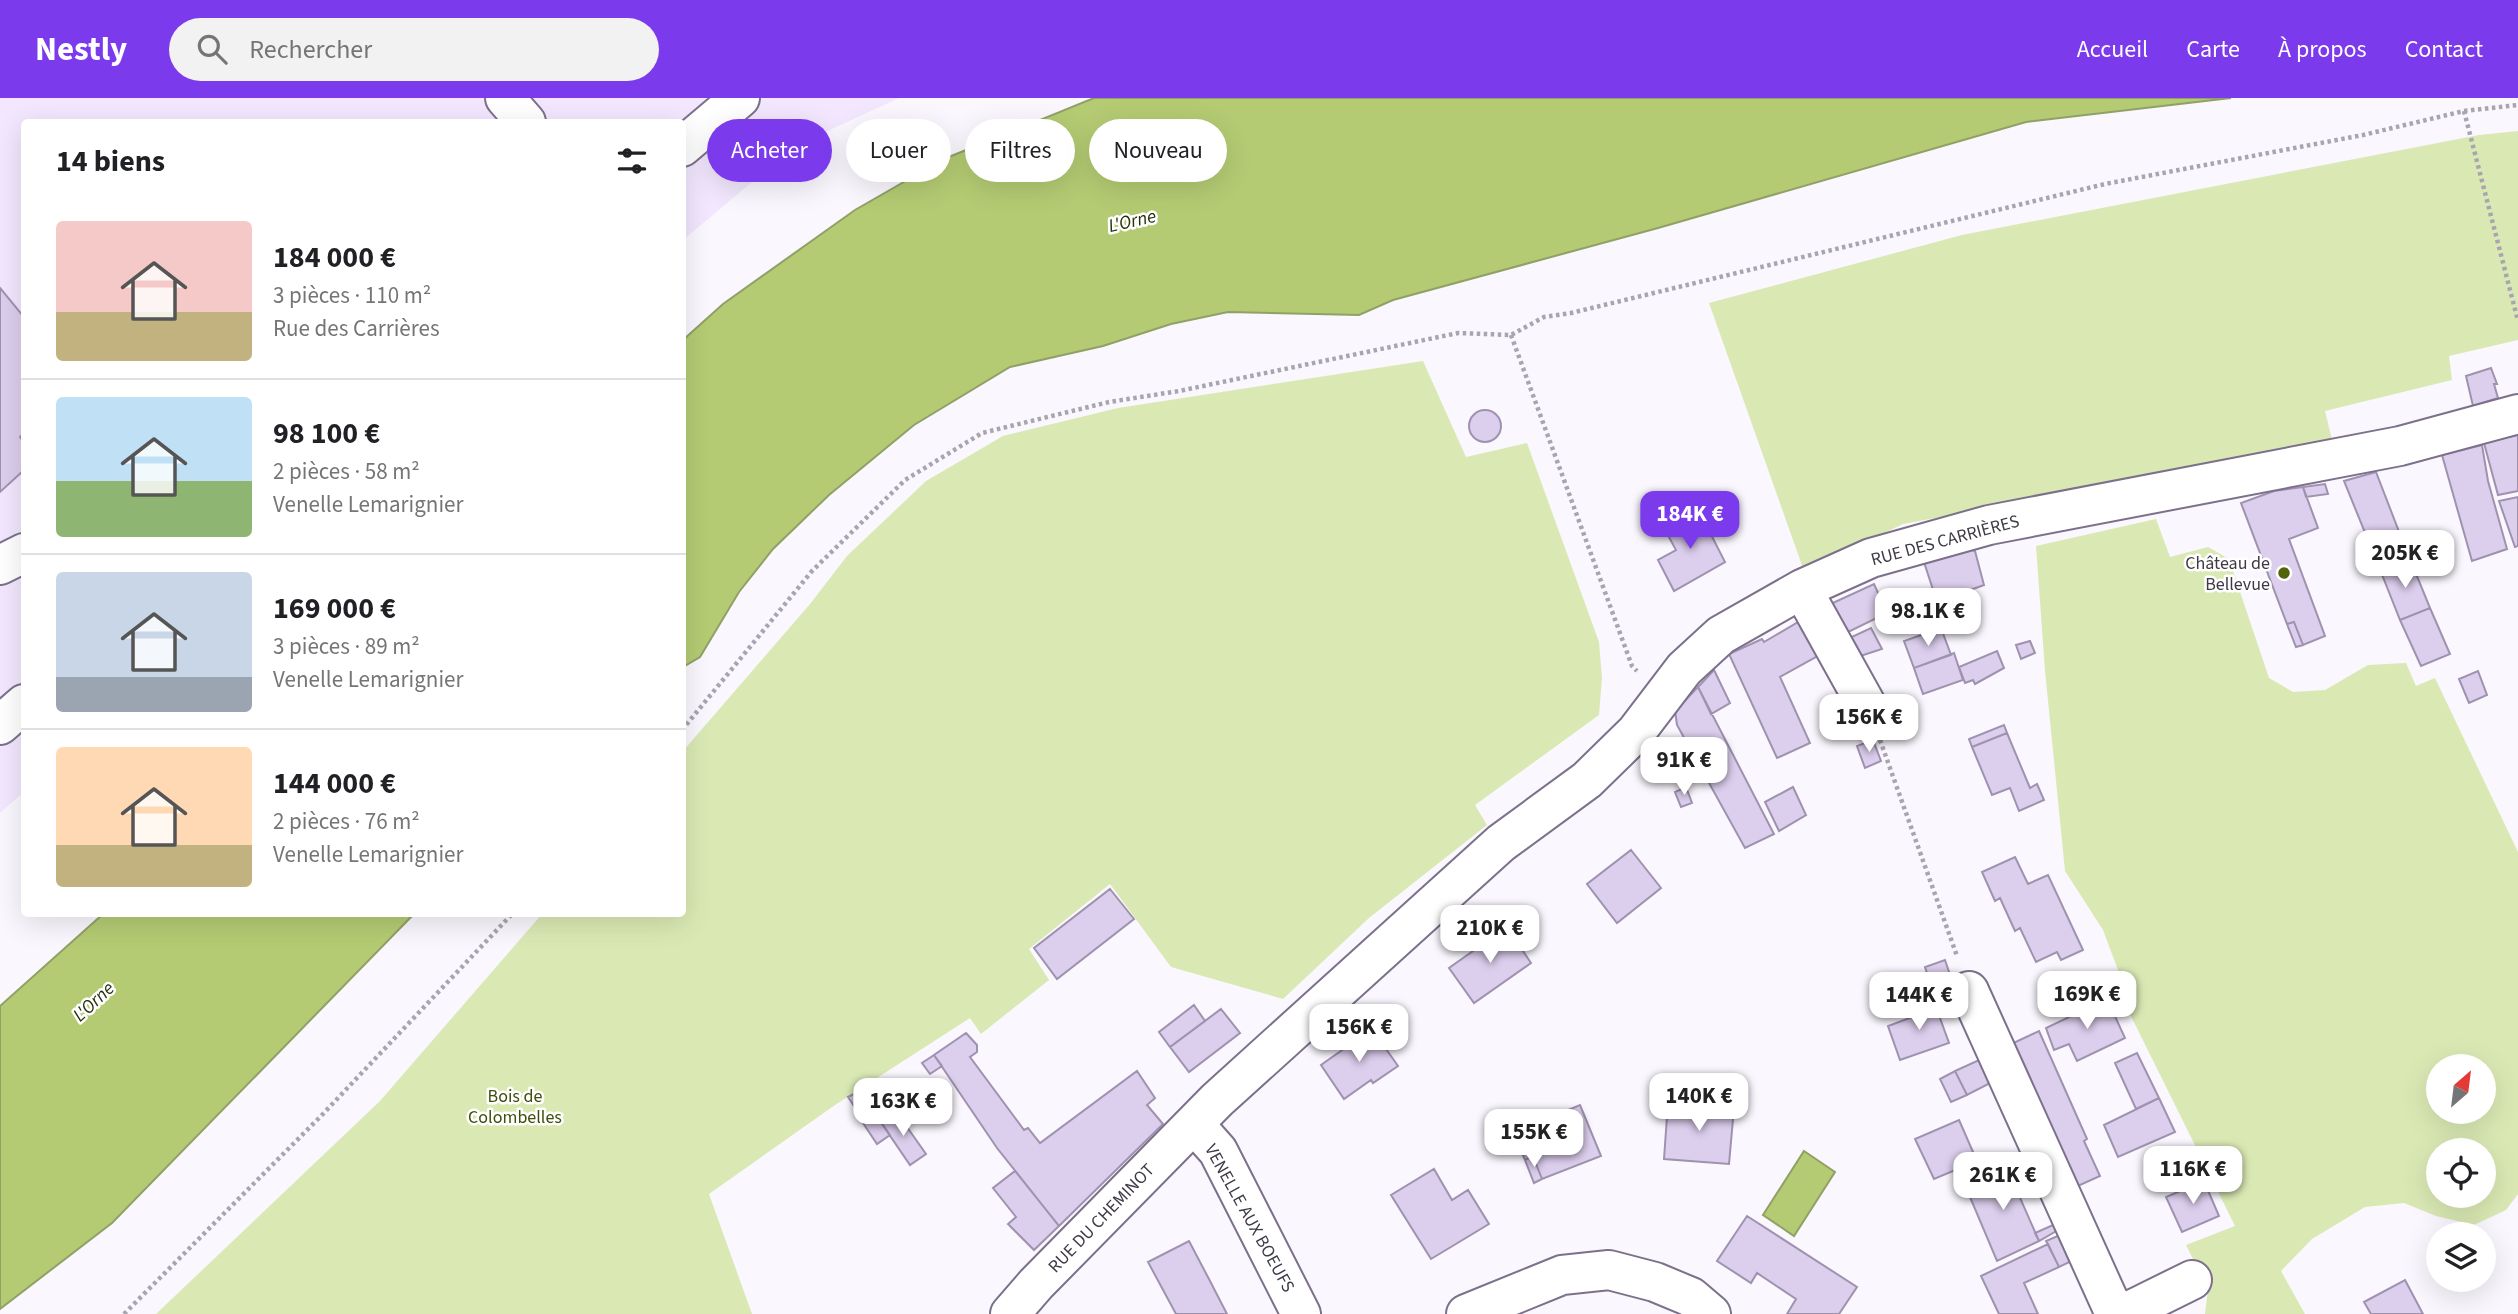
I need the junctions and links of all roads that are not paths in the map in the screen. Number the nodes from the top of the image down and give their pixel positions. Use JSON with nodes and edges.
{"nodes":[{"id":1,"x":505,"y":98,"type":"edge"},
{"id":2,"x":740,"y":98,"type":"edge"},
{"id":3,"x":523,"y":119,"type":"edge"},
{"id":4,"x":686,"y":144,"type":"edge"},
{"id":5,"x":2518,"y":414,"type":"edge"},
{"id":6,"x":21,"y":554,"type":"edge"},
{"id":7,"x":0,"y":565,"type":"edge"},
{"id":8,"x":1802,"y":589,"type":"junction"},
{"id":9,"x":1867,"y":706,"type":"road end"},
{"id":10,"x":21,"y":708,"type":"edge"},
{"id":11,"x":0,"y":725,"type":"edge"},
{"id":12,"x":1969,"y":991,"type":"road end"},
{"id":13,"x":1195,"y":1124,"type":"junction"},
{"id":14,"x":2192,"y":1280,"type":"dead end"},
{"id":15,"x":1010,"y":1314,"type":"edge"},
{"id":16,"x":1301,"y":1314,"type":"edge"},
{"id":17,"x":1466,"y":1314,"type":"edge"},
{"id":18,"x":1711,"y":1314,"type":"edge"},
{"id":19,"x":2115,"y":1314,"type":"edge"},
{"id":20,"x":2123,"y":1314,"type":"edge"}],
"edges":[{"from":1,"to":3,"type":"street"},
{"from":2,"to":4,"type":"street"},
{"from":5,"to":8,"type":"street","name":"RUE DES CARRIÈRES"},
{"from":6,"to":7,"type":"street"},
{"from":8,"to":9,"type":"street"},
{"from":8,"to":13,"type":"street","name":"RUE DES CARRIÈRES"},
{"from":10,"to":11,"type":"street"},
{"from":12,"to":19,"type":"street"},
{"from":13,"to":15,"type":"street","name":"RUE DU CHEMINOT"},
{"from":13,"to":16,"type":"street","name":"VENELLE AUX BOEUFS"},
{"from":14,"to":20,"type":"street"},
{"from":17,"to":18,"type":"street"}]}
